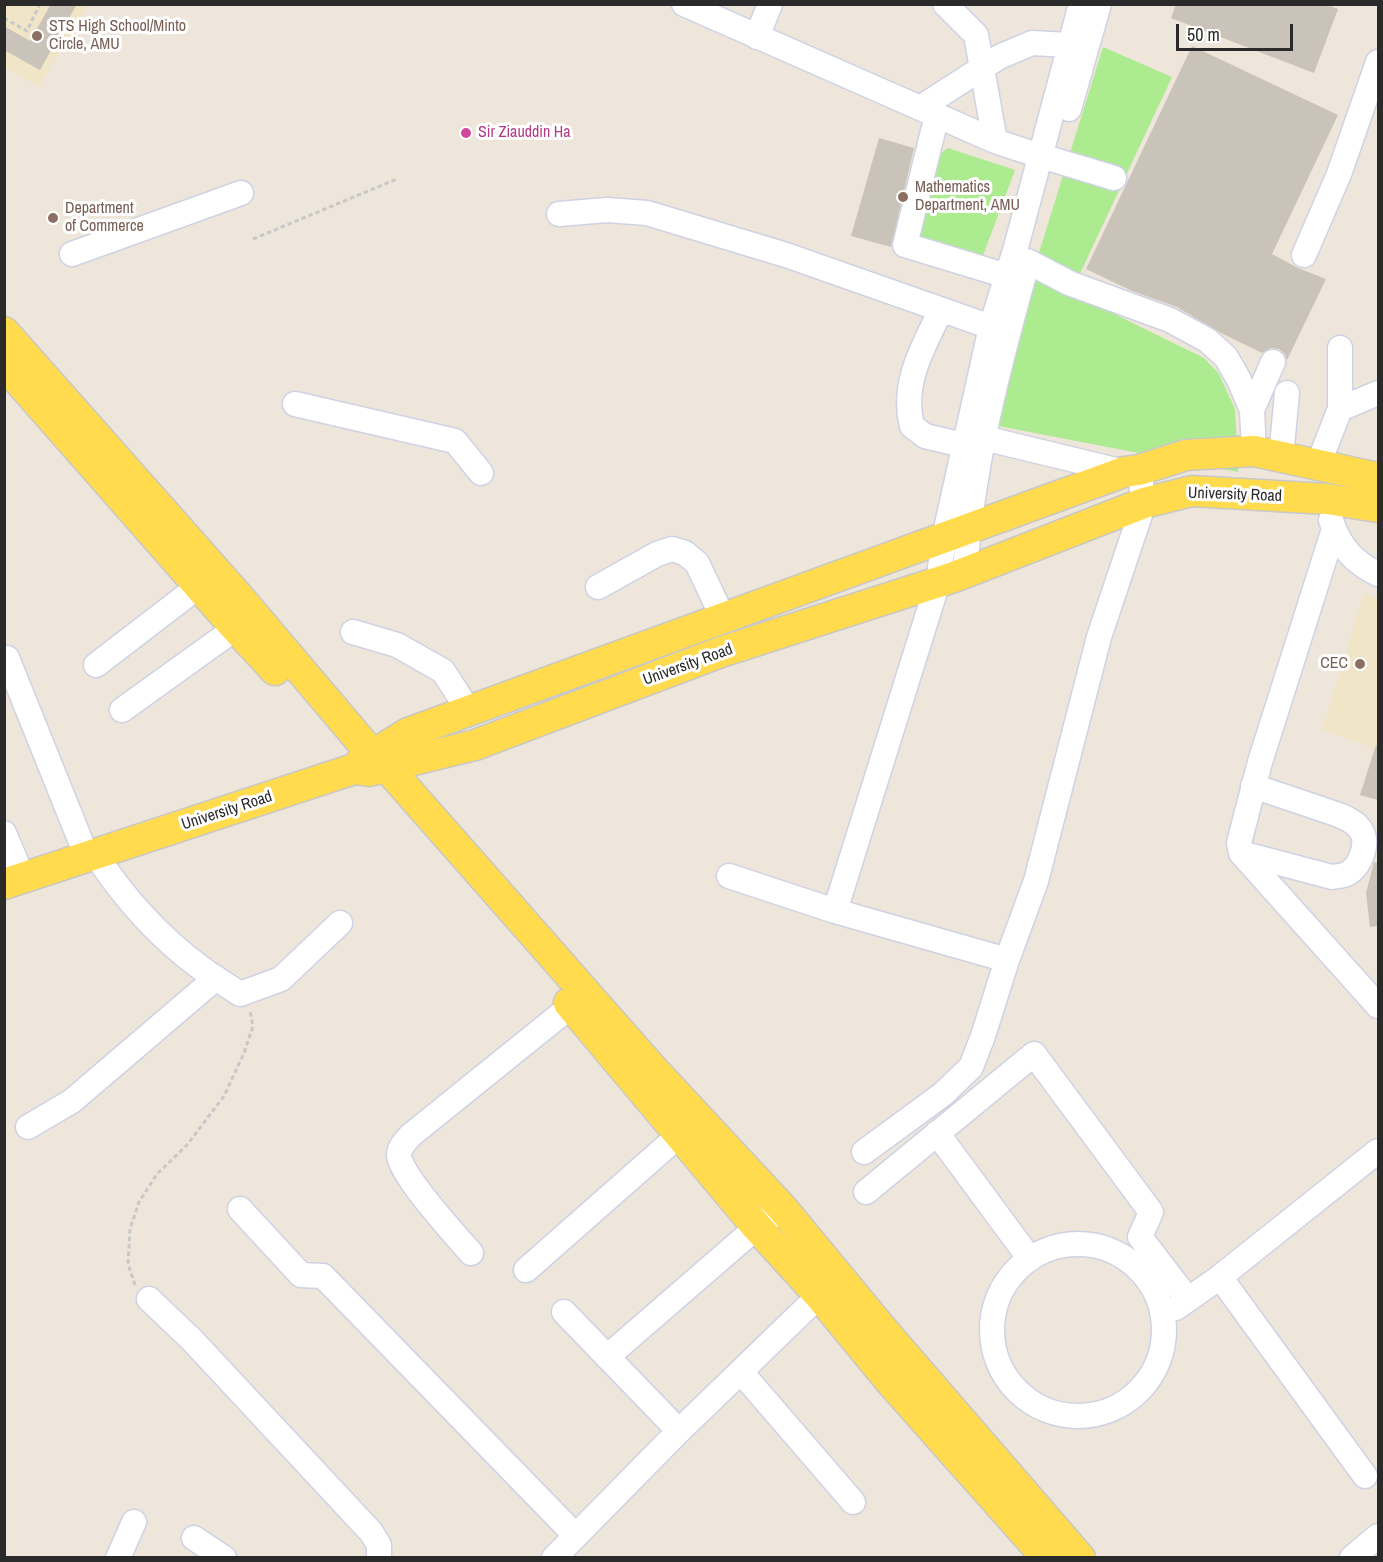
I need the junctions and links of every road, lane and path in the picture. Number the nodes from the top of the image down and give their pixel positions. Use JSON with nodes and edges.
{"nodes":[{"id":1,"x":40,"y":4,"type":"edge"},
{"id":2,"x":684,"y":4,"type":"edge"},
{"id":3,"x":770,"y":4,"type":"edge"},
{"id":4,"x":945,"y":4,"type":"edge"},
{"id":5,"x":1081,"y":4,"type":"edge"},
{"id":6,"x":1099,"y":4,"type":"edge"},
{"id":7,"x":4,"y":18,"type":"edge"},
{"id":8,"x":757,"y":37,"type":"junction"},
{"id":9,"x":1069,"y":45,"type":"junction"},
{"id":10,"x":1378,"y":62,"type":"edge"},
{"id":11,"x":982,"y":68,"type":"junction"},
{"id":12,"x":928,"y":112,"type":"junction"},
{"id":13,"x":996,"y":141,"type":"junction"},
{"id":14,"x":1047,"y":158,"type":"junction"},
{"id":15,"x":1114,"y":178,"type":"dead end"},
{"id":16,"x":397,"y":179,"type":"dead end"},
{"id":17,"x":241,"y":193,"type":"dead end"},
{"id":18,"x":560,"y":214,"type":"dead end"},
{"id":19,"x":253,"y":239,"type":"dead end"},
{"id":20,"x":72,"y":254,"type":"dead end"},
{"id":21,"x":1304,"y":255,"type":"dead end"},
{"id":22,"x":1027,"y":261,"type":"junction"},
{"id":23,"x":1006,"y":276,"type":"junction"},
{"id":24,"x":941,"y":310,"type":"junction"},
{"id":25,"x":991,"y":327,"type":"junction"},
{"id":26,"x":4,"y":332,"type":"edge"},
{"id":27,"x":1340,"y":348,"type":"dead end"},
{"id":28,"x":1273,"y":362,"type":"dead end"},
{"id":29,"x":4,"y":364,"type":"edge"},
{"id":30,"x":1287,"y":393,"type":"dead end"},
{"id":31,"x":1378,"y":393,"type":"edge"},
{"id":32,"x":295,"y":404,"type":"dead end"},
{"id":33,"x":1340,"y":409,"type":"junction"},
{"id":34,"x":1252,"y":410,"type":"junction"},
{"id":35,"x":970,"y":439,"type":"junction"},
{"id":36,"x":1267,"y":454,"type":"junction"},
{"id":37,"x":1318,"y":465,"type":"junction"},
{"id":38,"x":1132,"y":471,"type":"junction"},
{"id":39,"x":481,"y":473,"type":"dead end"},
{"id":40,"x":1378,"y":478,"type":"edge"},
{"id":41,"x":1327,"y":499,"type":"junction"},
{"id":42,"x":1144,"y":502,"type":"junction"},
{"id":43,"x":1378,"y":507,"type":"edge"},
{"id":44,"x":1334,"y":529,"type":"junction"},
{"id":45,"x":956,"y":534,"type":"junction"},
{"id":46,"x":1378,"y":574,"type":"edge"},
{"id":47,"x":951,"y":578,"type":"junction"},
{"id":48,"x":199,"y":586,"type":"junction"},
{"id":49,"x":598,"y":587,"type":"dead end"},
{"id":50,"x":723,"y":618,"type":"junction"},
{"id":51,"x":236,"y":628,"type":"junction"},
{"id":52,"x":353,"y":632,"type":"dead end"},
{"id":53,"x":7,"y":658,"type":"dead end"},
{"id":54,"x":96,"y":665,"type":"dead end"},
{"id":55,"x":122,"y":710,"type":"dead end"},
{"id":56,"x":469,"y":711,"type":"junction"},
{"id":57,"x":369,"y":765,"type":"junction"},
{"id":58,"x":1253,"y":786,"type":"junction"},
{"id":59,"x":4,"y":833,"type":"edge"},
{"id":60,"x":1241,"y":853,"type":"junction"},
{"id":61,"x":92,"y":856,"type":"junction"},
{"id":62,"x":729,"y":876,"type":"dead end"},
{"id":63,"x":14,"y":881,"type":"edge"},
{"id":64,"x":835,"y":911,"type":"junction"},
{"id":65,"x":340,"y":923,"type":"dead end"},
{"id":66,"x":1007,"y":960,"type":"junction"},
{"id":67,"x":216,"y":978,"type":"junction"},
{"id":68,"x":240,"y":994,"type":"junction"},
{"id":69,"x":571,"y":1006,"type":"junction"},
{"id":70,"x":1378,"y":1006,"type":"edge"},
{"id":71,"x":689,"y":1126,"type":"junction"},
{"id":72,"x":28,"y":1127,"type":"dead end"},
{"id":73,"x":937,"y":1133,"type":"junction"},
{"id":74,"x":1378,"y":1151,"type":"edge"},
{"id":75,"x":864,"y":1152,"type":"dead end"},
{"id":76,"x":866,"y":1192,"type":"dead end"},
{"id":77,"x":240,"y":1209,"type":"dead end"},
{"id":78,"x":783,"y":1209,"type":"junction"},
{"id":79,"x":757,"y":1227,"type":"junction"},
{"id":80,"x":471,"y":1253,"type":"dead end"},
{"id":81,"x":1029,"y":1259,"type":"junction"},
{"id":82,"x":526,"y":1270,"type":"dead end"},
{"id":83,"x":1220,"y":1277,"type":"junction"},
{"id":84,"x":829,"y":1286,"type":"junction"},
{"id":85,"x":149,"y":1299,"type":"joint"},
{"id":86,"x":1187,"y":1299,"type":"junction"},
{"id":87,"x":564,"y":1312,"type":"dead end"},
{"id":88,"x":1162,"y":1320,"type":"junction"},
{"id":89,"x":607,"y":1358,"type":"junction"},
{"id":90,"x":741,"y":1371,"type":"junction"},
{"id":91,"x":679,"y":1431,"type":"junction"},
{"id":92,"x":1365,"y":1476,"type":"dead end"},
{"id":93,"x":853,"y":1502,"type":"dead end"},
{"id":94,"x":134,"y":1522,"type":"dead end"},
{"id":95,"x":575,"y":1535,"type":"junction"},
{"id":96,"x":1378,"y":1536,"type":"edge"},
{"id":97,"x":194,"y":1539,"type":"dead end"},
{"id":98,"x":118,"y":1557,"type":"edge"},
{"id":99,"x":224,"y":1557,"type":"edge"},
{"id":100,"x":379,"y":1557,"type":"edge"},
{"id":101,"x":554,"y":1557,"type":"edge"},
{"id":102,"x":1047,"y":1557,"type":"edge"},
{"id":103,"x":1080,"y":1557,"type":"edge"},
{"id":104,"x":1352,"y":1557,"type":"edge"}],
"edges":[{"from":1,"to":7,"type":"path"},
{"from":2,"to":8,"type":"street"},
{"from":3,"to":8,"type":"street"},
{"from":4,"to":11,"type":"street"},
{"from":5,"to":9,"type":"street"},
{"from":6,"to":14,"type":"street"},
{"from":8,"to":12,"type":"street"},
{"from":9,"to":11,"type":"street"},
{"from":9,"to":14,"type":"street"},
{"from":10,"to":21,"type":"street"},
{"from":11,"to":12,"type":"street"},
{"from":11,"to":13,"type":"street"},
{"from":12,"to":13,"type":"street"},
{"from":12,"to":23,"type":"street"},
{"from":13,"to":14,"type":"street"},
{"from":14,"to":15,"type":"street"},
{"from":14,"to":22,"type":"street"},
{"from":14,"to":23,"type":"street"},
{"from":16,"to":19,"type":"path"},
{"from":17,"to":20,"type":"street"},
{"from":18,"to":24,"type":"street"},
{"from":22,"to":34,"type":"street"},
{"from":22,"to":35,"type":"street"},
{"from":23,"to":25,"type":"street"},
{"from":24,"to":25,"type":"street"},
{"from":24,"to":35,"type":"street"},
{"from":25,"to":35,"type":"street"},
{"from":26,"to":57,"type":"main road"},
{"from":27,"to":33,"type":"street"},
{"from":28,"to":34,"type":"street"},
{"from":29,"to":48,"type":"main road"},
{"from":30,"to":36,"type":"street"},
{"from":31,"to":33,"type":"street"},
{"from":32,"to":39,"type":"street"},
{"from":33,"to":37,"type":"street"},
{"from":34,"to":36,"type":"street"},
{"from":35,"to":38,"type":"street"},
{"from":35,"to":45,"type":"street"},
{"from":36,"to":37,"type":"main road"},
{"from":36,"to":38,"type":"main road"},
{"from":37,"to":40,"type":"main road"},
{"from":38,"to":42,"type":"street"},
{"from":38,"to":45,"type":"main road"},
{"from":41,"to":42,"type":"main road","name":"University Road"},
{"from":41,"to":43,"type":"main road","name":"University Road"},
{"from":41,"to":44,"type":"street"},
{"from":42,"to":47,"type":"main road","name":"University Road"},
{"from":42,"to":66,"type":"street"},
{"from":44,"to":46,"type":"street"},
{"from":44,"to":58,"type":"street"},
{"from":45,"to":47,"type":"street"},
{"from":45,"to":50,"type":"main road"},
{"from":47,"to":57,"type":"main road","name":"University Road"},
{"from":47,"to":64,"type":"street"},
{"from":48,"to":51,"type":"main road"},
{"from":48,"to":54,"type":"street"},
{"from":49,"to":50,"type":"street"},
{"from":50,"to":56,"type":"main road"},
{"from":51,"to":55,"type":"street"},
{"from":51,"to":57,"type":"main road"},
{"from":52,"to":56,"type":"street"},
{"from":53,"to":61,"type":"street"},
{"from":56,"to":57,"type":"main road"},
{"from":57,"to":61,"type":"main road","name":"University Road"},
{"from":57,"to":69,"type":"main road"},
{"from":57,"to":71,"type":"main road"},
{"from":58,"to":60,"type":"street"},
{"from":58,"to":60,"type":"street"},
{"from":59,"to":63,"type":"street"},
{"from":60,"to":70,"type":"street"},
{"from":61,"to":63,"type":"main road","name":"University Road"},
{"from":61,"to":67,"type":"street"},
{"from":62,"to":64,"type":"street"},
{"from":64,"to":66,"type":"street"},
{"from":65,"to":68,"type":"street"},
{"from":66,"to":75,"type":"street"},
{"from":67,"to":68,"type":"street"},
{"from":67,"to":72,"type":"street"},
{"from":68,"to":85,"type":"path"},
{"from":69,"to":71,"type":"main road"},
{"from":69,"to":80,"type":"street"},
{"from":71,"to":78,"type":"main road"},
{"from":71,"to":79,"type":"main road"},
{"from":71,"to":82,"type":"street"},
{"from":73,"to":76,"type":"street"},
{"from":73,"to":81,"type":"street"},
{"from":73,"to":86,"type":"street"},
{"from":74,"to":83,"type":"street"},
{"from":77,"to":95,"type":"street"},
{"from":78,"to":79,"type":"street"},
{"from":78,"to":84,"type":"main road"},
{"from":79,"to":84,"type":"main road"},
{"from":79,"to":89,"type":"street"},
{"from":81,"to":88,"type":"street"},
{"from":81,"to":88,"type":"street"},
{"from":83,"to":86,"type":"street"},
{"from":83,"to":92,"type":"street"},
{"from":84,"to":90,"type":"street"},
{"from":84,"to":102,"type":"main road"},
{"from":84,"to":103,"type":"main road"},
{"from":85,"to":100,"type":"street"},
{"from":86,"to":88,"type":"street"},
{"from":87,"to":89,"type":"street"},
{"from":89,"to":91,"type":"street"},
{"from":90,"to":91,"type":"street"},
{"from":90,"to":93,"type":"street"},
{"from":91,"to":95,"type":"street"},
{"from":94,"to":98,"type":"street"},
{"from":95,"to":101,"type":"street"},
{"from":96,"to":104,"type":"street"},
{"from":97,"to":99,"type":"street"}]}
